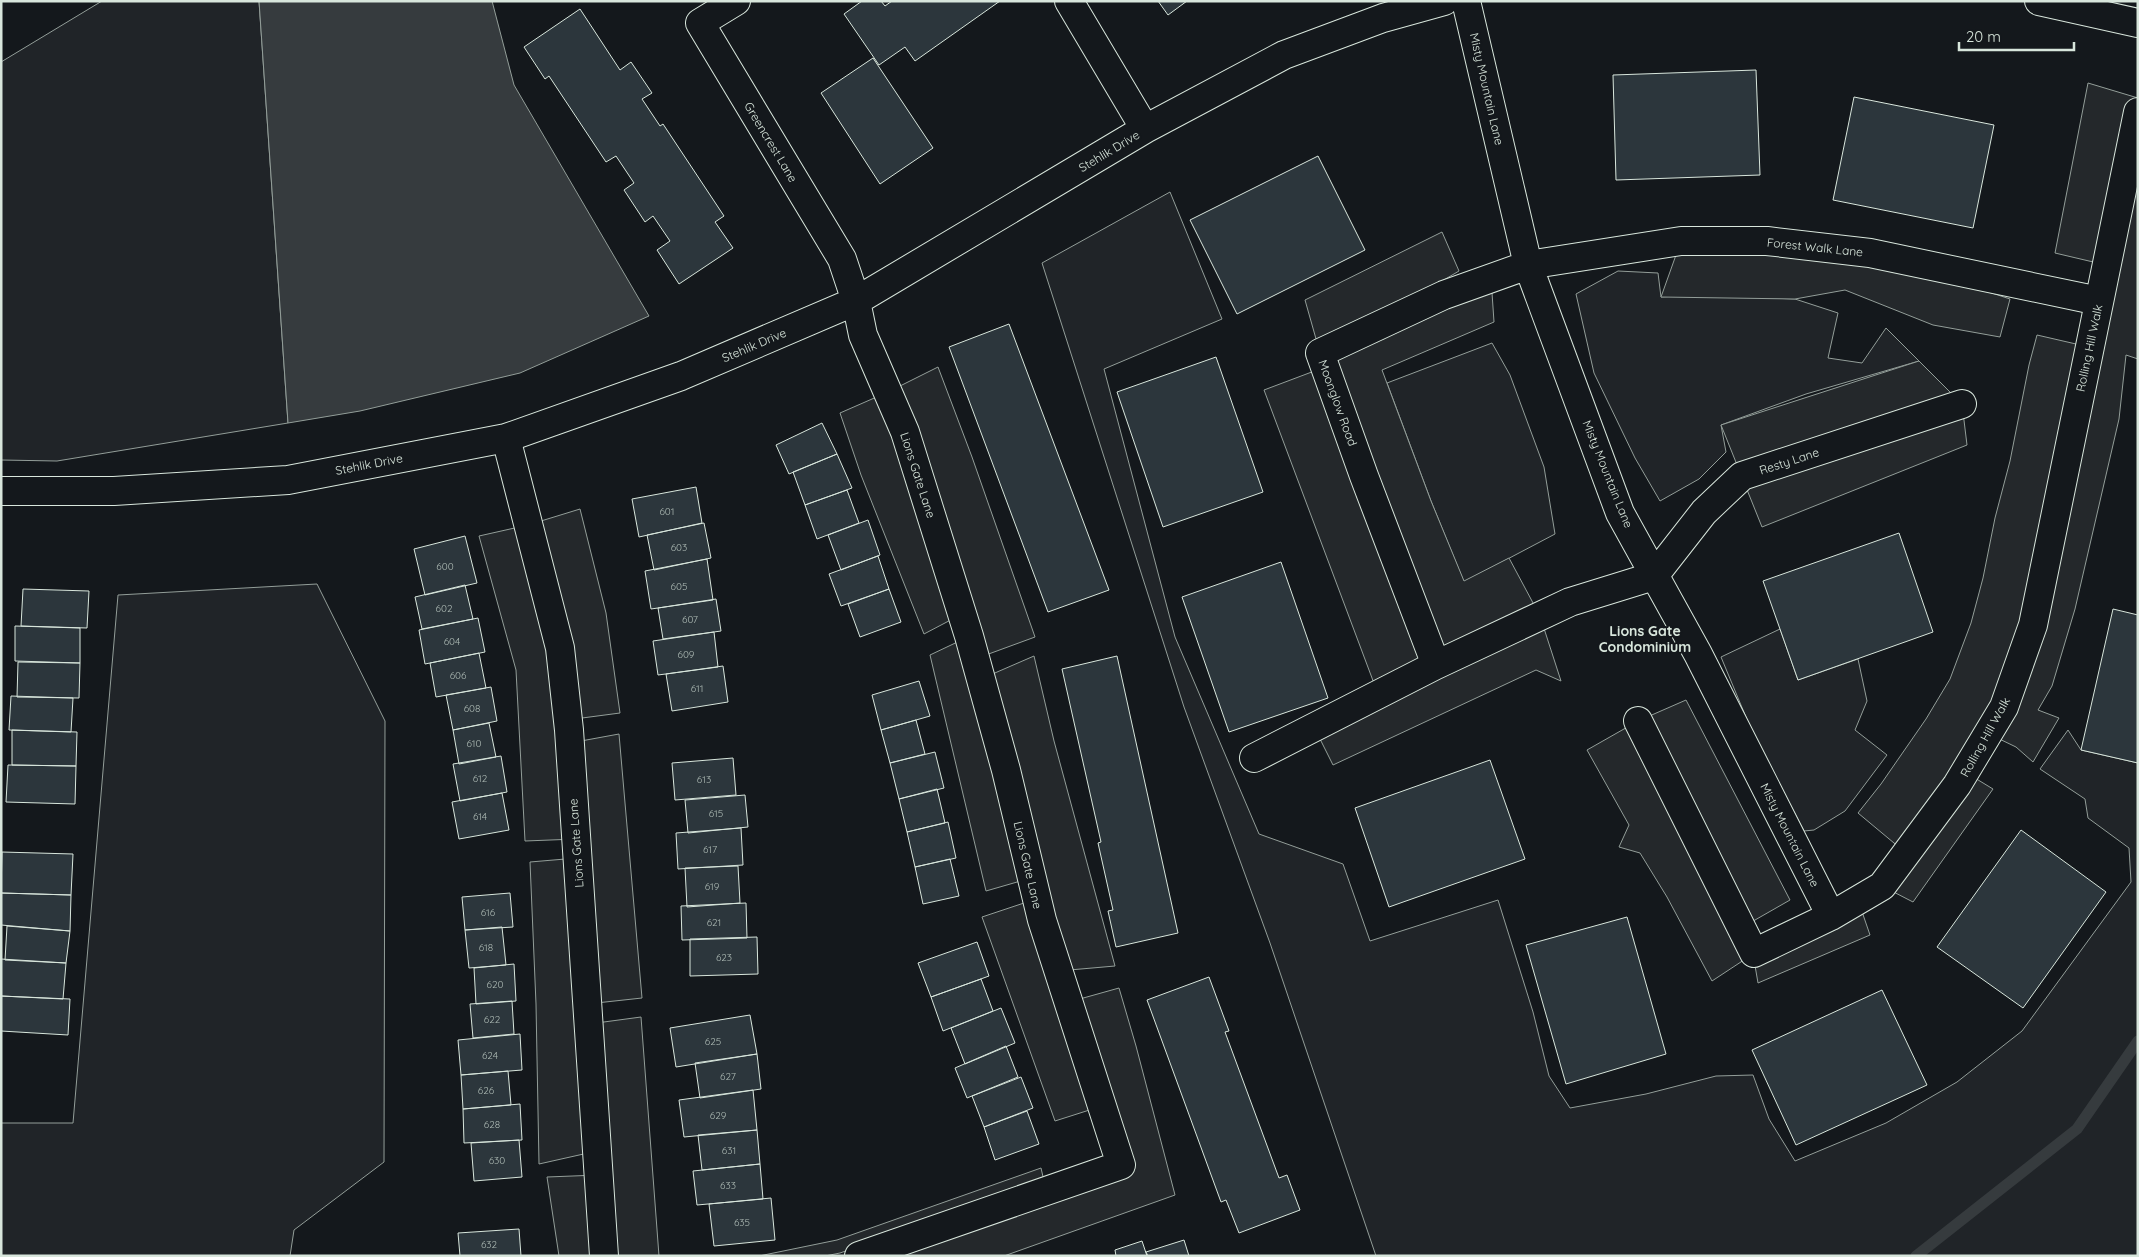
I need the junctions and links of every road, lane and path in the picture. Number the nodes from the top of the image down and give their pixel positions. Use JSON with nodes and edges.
{"nodes":[{"id":1,"x":736,"y":1,"type":"edge"},
{"id":2,"x":1069,"y":1,"type":"edge"},
{"id":3,"x":1444,"y":1,"type":"edge"},
{"id":4,"x":1466,"y":1,"type":"edge"},
{"id":5,"x":2039,"y":1,"type":"edge"},
{"id":6,"x":2138,"y":23,"type":"edge"},
{"id":7,"x":2138,"y":112,"type":"edge"},
{"id":8,"x":1145,"y":129,"type":"junction"},
{"id":9,"x":1528,"y":265,"type":"junction"},
{"id":10,"x":856,"y":301,"type":"junction"},
{"id":11,"x":2099,"y":301,"type":"junction"},
{"id":12,"x":1962,"y":404,"type":"dead end"},
{"id":13,"x":506,"y":438,"type":"junction"},
{"id":14,"x":1,"y":491,"type":"edge"},
{"id":15,"x":1654,"y":576,"type":"junction"},
{"id":16,"x":1436,"y":665,"type":"junction"},
{"id":17,"x":1638,"y":721,"type":"dead end"},
{"id":18,"x":1254,"y":758,"type":"dead end"},
{"id":19,"x":1831,"y":916,"type":"junction"},
{"id":20,"x":604,"y":1256,"type":"edge"},
{"id":21,"x":860,"y":1256,"type":"edge"}],
"edges":[{"from":1,"to":10,"type":"street","name":"Greencrest Lane"},
{"from":2,"to":8,"type":"street"},
{"from":3,"to":8,"type":"street","name":"Stehlik Drive"},
{"from":4,"to":9,"type":"street","name":"Misty Mountain Lane"},
{"from":5,"to":6,"type":"street"},
{"from":7,"to":11,"type":"street","name":"Rolling Hill Walk"},
{"from":8,"to":10,"type":"street","name":"Stehlik Drive"},
{"from":9,"to":11,"type":"street","name":"Forest Walk Lane"},
{"from":9,"to":15,"type":"street","name":"Misty Mountain Lane"},
{"from":9,"to":16,"type":"street","name":"Moonglow Road"},
{"from":10,"to":13,"type":"street","name":"Stehlik Drive"},
{"from":10,"to":21,"type":"street","name":"Lions Gate Lane"},
{"from":11,"to":19,"type":"street","name":"Rolling Hill Walk"},
{"from":12,"to":15,"type":"street","name":"Resty Lane"},
{"from":13,"to":14,"type":"street","name":"Stehlik Drive"},
{"from":13,"to":20,"type":"street","name":"Lions Gate Lane"},
{"from":15,"to":16,"type":"street"},
{"from":15,"to":19,"type":"street","name":"Misty Mountain Lane"},
{"from":16,"to":18,"type":"street"},
{"from":17,"to":19,"type":"street","name":"Rolling Hill Walk"}]}
